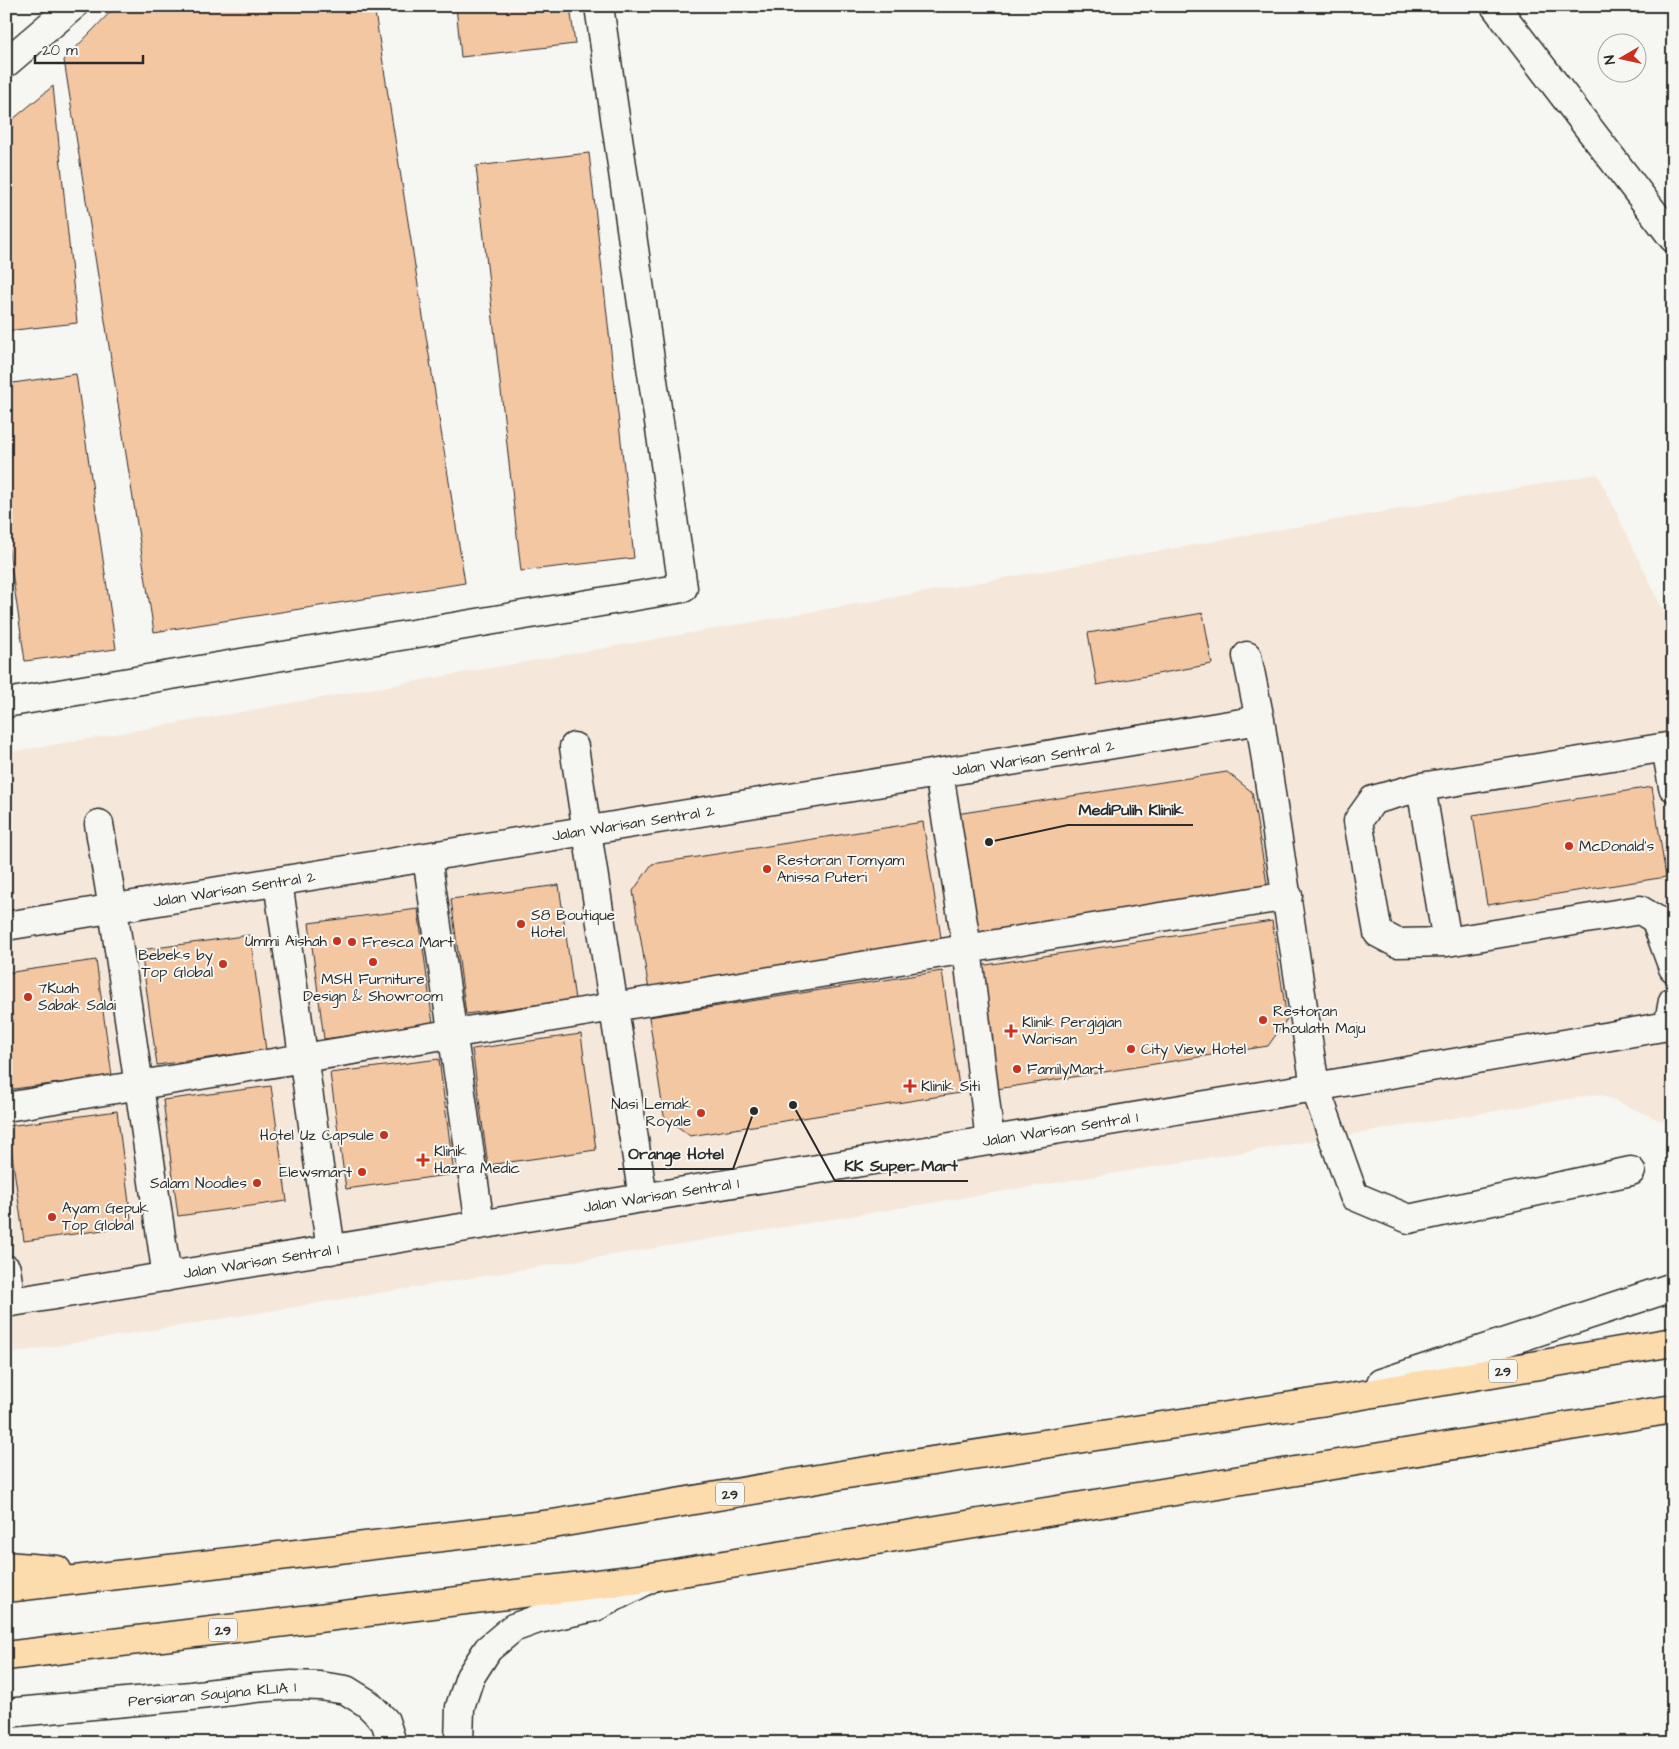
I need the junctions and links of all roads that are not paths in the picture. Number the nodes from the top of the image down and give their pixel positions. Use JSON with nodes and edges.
{"nodes":[{"id":1,"x":73,"y":6,"type":"edge"},
{"id":2,"x":599,"y":6,"type":"edge"},
{"id":3,"x":1495,"y":6,"type":"edge"},
{"id":4,"x":6,"y":63,"type":"edge"},
{"id":5,"x":1673,"y":238,"type":"edge"},
{"id":6,"x":1247,"y":656,"type":"dead end"},
{"id":7,"x":6,"y":703,"type":"edge"},
{"id":8,"x":1260,"y":720,"type":"junction"},
{"id":9,"x":574,"y":747,"type":"dead end"},
{"id":10,"x":1669,"y":747,"type":"edge"},
{"id":11,"x":938,"y":773,"type":"junction"},
{"id":12,"x":1421,"y":787,"type":"junction"},
{"id":13,"x":1673,"y":787,"type":"edge"},
{"id":14,"x":99,"y":824,"type":"dead end"},
{"id":15,"x":588,"y":831,"type":"junction"},
{"id":16,"x":428,"y":857,"type":"junction"},
{"id":17,"x":278,"y":882,"type":"junction"},
{"id":18,"x":1288,"y":896,"type":"junction"},
{"id":19,"x":113,"y":909,"type":"junction"},
{"id":20,"x":6,"y":926,"type":"edge"},
{"id":21,"x":1446,"y":942,"type":"junction"},
{"id":22,"x":967,"y":948,"type":"junction"},
{"id":23,"x":1673,"y":968,"type":"edge"},
{"id":24,"x":614,"y":1007,"type":"junction"},
{"id":25,"x":1671,"y":1019,"type":"edge"},
{"id":26,"x":454,"y":1033,"type":"junction"},
{"id":27,"x":303,"y":1058,"type":"junction"},
{"id":28,"x":138,"y":1085,"type":"junction"},
{"id":29,"x":1316,"y":1087,"type":"junction"},
{"id":30,"x":6,"y":1107,"type":"edge"},
{"id":31,"x":990,"y":1141,"type":"junction"},
{"id":32,"x":1631,"y":1171,"type":"dead end"},
{"id":33,"x":643,"y":1198,"type":"junction"},
{"id":34,"x":480,"y":1225,"type":"junction"},
{"id":35,"x":331,"y":1250,"type":"junction"},
{"id":36,"x":6,"y":1270,"type":"edge"},
{"id":37,"x":167,"y":1277,"type":"junction"},
{"id":38,"x":1673,"y":1286,"type":"edge"},
{"id":39,"x":8,"y":1303,"type":"edge"},
{"id":40,"x":1673,"y":1342,"type":"edge"},
{"id":41,"x":1333,"y":1400,"type":"junction"},
{"id":42,"x":1673,"y":1409,"type":"edge"},
{"id":43,"x":6,"y":1566,"type":"edge"},
{"id":44,"x":125,"y":1574,"type":"junction"},
{"id":45,"x":652,"y":1577,"type":"junction"},
{"id":46,"x":6,"y":1588,"type":"edge"},
{"id":47,"x":99,"y":1646,"type":"junction"},
{"id":48,"x":6,"y":1656,"type":"edge"},
{"id":49,"x":6,"y":1669,"type":"edge"},
{"id":50,"x":6,"y":1713,"type":"edge"},
{"id":51,"x":392,"y":1743,"type":"edge"},
{"id":52,"x":459,"y":1743,"type":"edge"}],
"edges":[{"from":1,"to":4,"type":"street"},
{"from":2,"to":7,"type":"street"},
{"from":3,"to":5,"type":"street"},
{"from":6,"to":8,"type":"street"},
{"from":8,"to":11,"type":"street","name":"Jalan Warisan Sentral 2"},
{"from":8,"to":18,"type":"street"},
{"from":9,"to":15,"type":"street"},
{"from":10,"to":12,"type":"street"},
{"from":10,"to":13,"type":"street"},
{"from":11,"to":15,"type":"street","name":"Jalan Warisan Sentral 2"},
{"from":11,"to":22,"type":"street"},
{"from":12,"to":21,"type":"street"},
{"from":12,"to":21,"type":"street"},
{"from":14,"to":19,"type":"street"},
{"from":15,"to":16,"type":"street","name":"Jalan Warisan Sentral 2"},
{"from":15,"to":24,"type":"street"},
{"from":16,"to":17,"type":"street","name":"Jalan Warisan Sentral 2"},
{"from":16,"to":26,"type":"street"},
{"from":17,"to":19,"type":"street","name":"Jalan Warisan Sentral 2"},
{"from":17,"to":27,"type":"street"},
{"from":18,"to":22,"type":"street"},
{"from":18,"to":29,"type":"street"},
{"from":19,"to":20,"type":"street","name":"Jalan Warisan Sentral 2"},
{"from":19,"to":28,"type":"street"},
{"from":21,"to":23,"type":"street"},
{"from":22,"to":24,"type":"street"},
{"from":22,"to":31,"type":"street"},
{"from":24,"to":26,"type":"street"},
{"from":24,"to":33,"type":"street"},
{"from":25,"to":29,"type":"street","name":"Jalan Warisan Sentral 1"},
{"from":26,"to":27,"type":"street"},
{"from":26,"to":34,"type":"street"},
{"from":27,"to":28,"type":"street"},
{"from":27,"to":35,"type":"street"},
{"from":28,"to":30,"type":"street"},
{"from":28,"to":37,"type":"street"},
{"from":29,"to":31,"type":"street","name":"Jalan Warisan Sentral 1"},
{"from":29,"to":32,"type":"street"},
{"from":31,"to":33,"type":"street","name":"Jalan Warisan Sentral 1"},
{"from":33,"to":34,"type":"street","name":"Jalan Warisan Sentral 1"},
{"from":34,"to":35,"type":"street","name":"Jalan Warisan Sentral 1"},
{"from":35,"to":37,"type":"street","name":"Jalan Warisan Sentral 1"},
{"from":36,"to":39,"type":"street"},
{"from":37,"to":39,"type":"street","name":"Jalan Warisan Sentral 1"},
{"from":38,"to":41,"type":"street"},
{"from":40,"to":41,"type":"highway","number":"29"},
{"from":41,"to":44,"type":"highway","number":"29"},
{"from":42,"to":45,"type":"highway","number":"29"},
{"from":43,"to":44,"type":"highway"},
{"from":44,"to":46,"type":"highway","number":"29"},
{"from":45,"to":47,"type":"highway","number":"29"},
{"from":45,"to":52,"type":"street"},
{"from":47,"to":48,"type":"highway","number":"29"},
{"from":47,"to":49,"type":"highway"},
{"from":50,"to":51,"type":"street","name":"Persiaran Saujana KLIA 1"}]}
